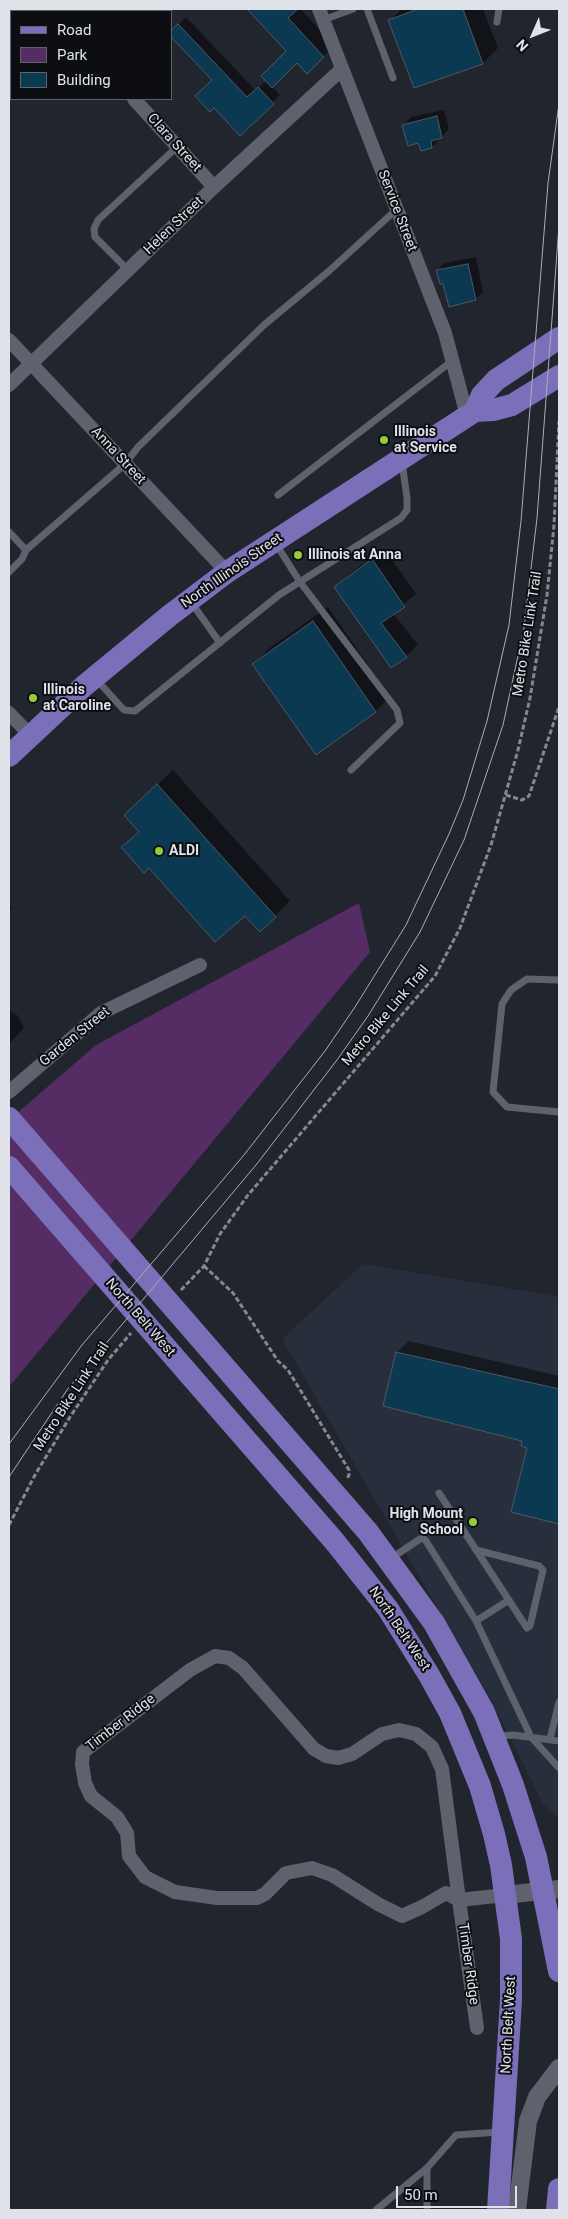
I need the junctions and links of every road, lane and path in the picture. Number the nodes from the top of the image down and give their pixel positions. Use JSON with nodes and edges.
{"nodes":[{"id":1,"x":353,"y":9,"type":"edge"},
{"id":2,"x":367,"y":9,"type":"edge"},
{"id":3,"x":499,"y":9,"type":"edge"},
{"id":4,"x":321,"y":15,"type":"edge"},
{"id":5,"x":497,"y":22,"type":"dead end"},
{"id":6,"x":342,"y":69,"type":"junction"},
{"id":7,"x":393,"y":78,"type":"dead end"},
{"id":8,"x":135,"y":100,"type":"edge"},
{"id":9,"x":178,"y":146,"type":"junction"},
{"id":10,"x":214,"y":187,"type":"junction"},
{"id":11,"x":396,"y":209,"type":"junction"},
{"id":12,"x":128,"y":270,"type":"junction"},
{"id":13,"x":559,"y":338,"type":"edge"},
{"id":14,"x":9,"y":340,"type":"edge"},
{"id":15,"x":452,"y":361,"type":"junction"},
{"id":16,"x":31,"y":364,"type":"junction"},
{"id":17,"x":559,"y":376,"type":"edge"},
{"id":18,"x":9,"y":385,"type":"edge"},
{"id":19,"x":471,"y":414,"type":"junction"},
{"id":20,"x":559,"y":421,"type":"edge"},
{"id":21,"x":402,"y":459,"type":"junction"},
{"id":22,"x":125,"y":464,"type":"junction"},
{"id":23,"x":278,"y":495,"type":"dead end"},
{"id":24,"x":9,"y":532,"type":"edge"},
{"id":25,"x":275,"y":541,"type":"junction"},
{"id":26,"x":26,"y":550,"type":"junction"},
{"id":27,"x":9,"y":572,"type":"edge"},
{"id":28,"x":227,"y":572,"type":"junction"},
{"id":29,"x":300,"y":582,"type":"junction"},
{"id":30,"x":190,"y":600,"type":"junction"},
{"id":31,"x":220,"y":643,"type":"junction"},
{"id":32,"x":95,"y":677,"type":"junction"},
{"id":33,"x":559,"y":707,"type":"edge"},
{"id":34,"x":9,"y":713,"type":"edge"},
{"id":35,"x":30,"y":736,"type":"junction"},
{"id":36,"x":9,"y":756,"type":"edge"},
{"id":37,"x":351,"y":770,"type":"dead end"},
{"id":38,"x":506,"y":795,"type":"junction"},
{"id":39,"x":200,"y":965,"type":"dead end"},
{"id":40,"x":559,"y":980,"type":"edge"},
{"id":41,"x":9,"y":1092,"type":"edge"},
{"id":42,"x":559,"y":1111,"type":"edge"},
{"id":43,"x":9,"y":1118,"type":"edge"},
{"id":44,"x":559,"y":1119,"type":"edge"},
{"id":45,"x":9,"y":1167,"type":"edge"},
{"id":46,"x":204,"y":1266,"type":"junction"},
{"id":47,"x":174,"y":1296,"type":"dead end"},
{"id":48,"x":132,"y":1332,"type":"dead end"},
{"id":49,"x":333,"y":1493,"type":"junction"},
{"id":50,"x":439,"y":1493,"type":"dead end"},
{"id":51,"x":9,"y":1525,"type":"edge"},
{"id":52,"x":476,"y":1550,"type":"junction"},
{"id":53,"x":390,"y":1559,"type":"junction"},
{"id":54,"x":509,"y":1600,"type":"junction"},
{"id":55,"x":476,"y":1621,"type":"junction"},
{"id":56,"x":559,"y":1702,"type":"edge"},
{"id":57,"x":494,"y":1736,"type":"junction"},
{"id":58,"x":530,"y":1737,"type":"junction"},
{"id":59,"x":550,"y":1739,"type":"junction"},
{"id":60,"x":559,"y":1741,"type":"edge"},
{"id":61,"x":559,"y":1768,"type":"edge"},
{"id":62,"x":552,"y":1890,"type":"edge"},
{"id":63,"x":505,"y":1895,"type":"junction"},
{"id":64,"x":459,"y":1900,"type":"junction"},
{"id":65,"x":559,"y":1971,"type":"edge"},
{"id":66,"x":477,"y":2028,"type":"dead end"},
{"id":67,"x":559,"y":2068,"type":"edge"},
{"id":68,"x":503,"y":2132,"type":"junction"},
{"id":69,"x":427,"y":2168,"type":"junction"},
{"id":70,"x":559,"y":2190,"type":"edge"},
{"id":71,"x":376,"y":2210,"type":"edge"},
{"id":72,"x":427,"y":2210,"type":"edge"},
{"id":73,"x":498,"y":2210,"type":"edge"},
{"id":74,"x":517,"y":2210,"type":"edge"},
{"id":75,"x":557,"y":2210,"type":"edge"}],
"edges":[{"from":1,"to":4,"type":"lane"},
{"from":2,"to":7,"type":"lane"},
{"from":3,"to":5,"type":"lane"},
{"from":4,"to":6,"type":"street","name":"Service Street"},
{"from":6,"to":10,"type":"street","name":"Helen Street"},
{"from":6,"to":11,"type":"street","name":"Service Street"},
{"from":8,"to":9,"type":"street","name":"Clara Street"},
{"from":9,"to":10,"type":"street","name":"Clara Street"},
{"from":9,"to":12,"type":"lane"},
{"from":10,"to":12,"type":"street","name":"Helen Street"},
{"from":11,"to":15,"type":"street","name":"Service Street"},
{"from":11,"to":22,"type":"lane"},
{"from":12,"to":16,"type":"street","name":"Helen Street"},
{"from":13,"to":19,"type":"main road","name":"North Illinois Street"},
{"from":14,"to":16,"type":"street","name":"Anna Street"},
{"from":15,"to":19,"type":"street","name":"Service Street"},
{"from":15,"to":23,"type":"lane"},
{"from":16,"to":18,"type":"street","name":"Helen Street"},
{"from":16,"to":22,"type":"street","name":"Anna Street"},
{"from":17,"to":19,"type":"main road","name":"North Illinois Street"},
{"from":19,"to":21,"type":"main road","name":"North Illinois Street"},
{"from":20,"to":38,"type":"path","name":"Metro Bike Link Trail"},
{"from":21,"to":25,"type":"main road","name":"North Illinois Street"},
{"from":21,"to":29,"type":"lane"},
{"from":22,"to":26,"type":"lane"},
{"from":22,"to":28,"type":"street","name":"Anna Street"},
{"from":24,"to":26,"type":"lane"},
{"from":25,"to":28,"type":"main road","name":"North Illinois Street"},
{"from":25,"to":29,"type":"lane"},
{"from":26,"to":27,"type":"lane"},
{"from":28,"to":30,"type":"main road","name":"North Illinois Street"},
{"from":29,"to":31,"type":"lane"},
{"from":29,"to":37,"type":"lane"},
{"from":30,"to":31,"type":"lane"},
{"from":30,"to":32,"type":"main road","name":"North Illinois Street"},
{"from":31,"to":32,"type":"lane"},
{"from":32,"to":35,"type":"main road","name":"North Illinois Street"},
{"from":33,"to":38,"type":"path"},
{"from":34,"to":35,"type":"street"},
{"from":35,"to":36,"type":"main road","name":"North Illinois Street"},
{"from":38,"to":46,"type":"path","name":"Metro Bike Link Trail"},
{"from":39,"to":41,"type":"street","name":"Garden Street"},
{"from":40,"to":42,"type":"lane"},
{"from":42,"to":44,"type":"lane"},
{"from":43,"to":49,"type":"main road"},
{"from":45,"to":63,"type":"main road","name":"North Belt West"},
{"from":46,"to":47,"type":"path","name":"Metro Bike Link Trail"},
{"from":46,"to":49,"type":"path"},
{"from":48,"to":51,"type":"path","name":"Metro Bike Link Trail"},
{"from":49,"to":53,"type":"main road"},
{"from":50,"to":52,"type":"lane"},
{"from":52,"to":54,"type":"lane"},
{"from":52,"to":54,"type":"lane"},
{"from":53,"to":55,"type":"lane"},
{"from":53,"to":57,"type":"main road"},
{"from":54,"to":55,"type":"lane"},
{"from":55,"to":58,"type":"lane"},
{"from":56,"to":59,"type":"lane"},
{"from":57,"to":58,"type":"lane"},
{"from":57,"to":62,"type":"main road"},
{"from":58,"to":59,"type":"lane"},
{"from":58,"to":61,"type":"lane"},
{"from":59,"to":60,"type":"lane"},
{"from":62,"to":63,"type":"street"},
{"from":62,"to":65,"type":"main road"},
{"from":63,"to":64,"type":"street"},
{"from":63,"to":68,"type":"main road","name":"North Belt West"},
{"from":64,"to":64,"type":"street","name":"Timber Ridge"},
{"from":64,"to":66,"type":"street","name":"Timber Ridge"},
{"from":67,"to":74,"type":"street"},
{"from":68,"to":69,"type":"lane"},
{"from":68,"to":73,"type":"main road","name":"North Belt West"},
{"from":69,"to":71,"type":"lane"},
{"from":69,"to":72,"type":"lane"},
{"from":70,"to":75,"type":"main road"}]}
